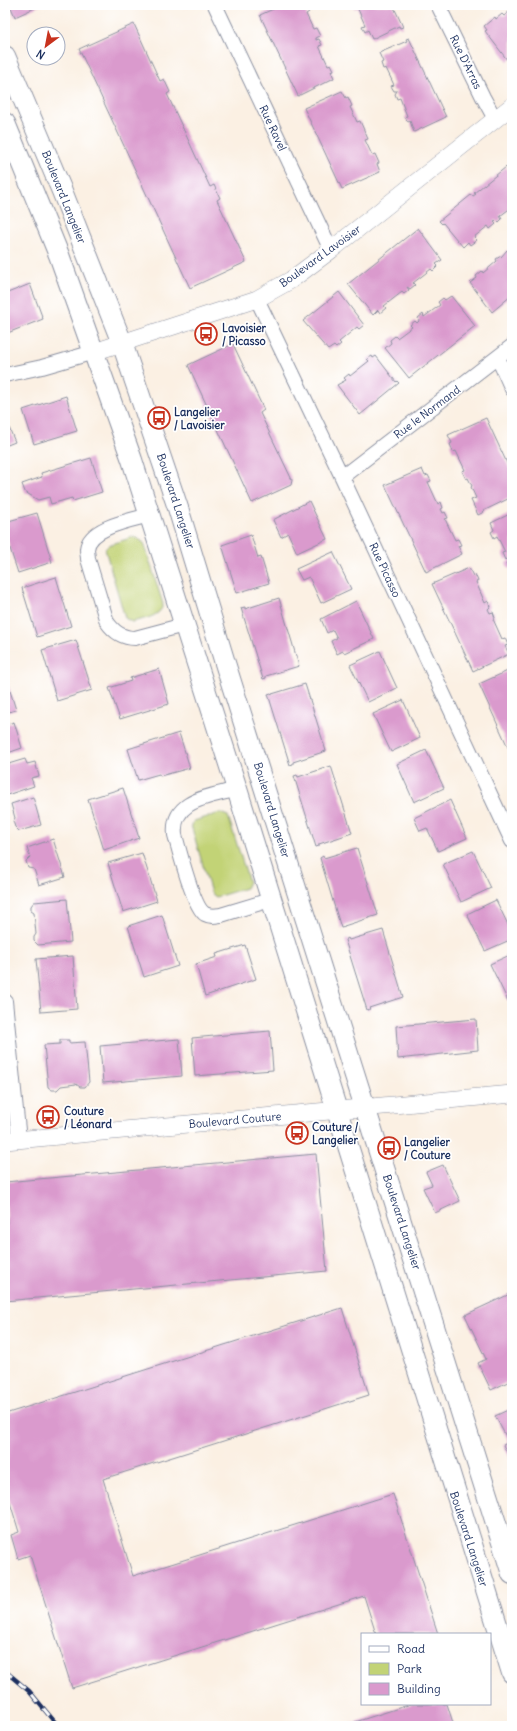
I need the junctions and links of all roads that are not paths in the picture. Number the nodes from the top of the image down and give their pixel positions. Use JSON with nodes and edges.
{"nodes":[{"id":1,"x":216,"y":5,"type":"edge"},
{"id":2,"x":438,"y":5,"type":"edge"},
{"id":3,"x":5,"y":56,"type":"edge"},
{"id":4,"x":512,"y":106,"type":"edge"},
{"id":5,"x":495,"y":119,"type":"junction"},
{"id":6,"x":5,"y":123,"type":"edge"},
{"id":7,"x":331,"y":250,"type":"junction"},
{"id":8,"x":257,"y":299,"type":"junction"},
{"id":9,"x":122,"y":343,"type":"junction"},
{"id":10,"x":512,"y":346,"type":"edge"},
{"id":11,"x":94,"y":352,"type":"junction"},
{"id":12,"x":498,"y":358,"type":"junction"},
{"id":13,"x":5,"y":375,"type":"edge"},
{"id":14,"x":512,"y":389,"type":"edge"},
{"id":15,"x":342,"y":477,"type":"junction"},
{"id":16,"x":150,"y":516,"type":"junction"},
{"id":17,"x":184,"y":625,"type":"junction"},
{"id":18,"x":237,"y":789,"type":"junction"},
{"id":19,"x":512,"y":841,"type":"edge"},
{"id":20,"x":270,"y":900,"type":"junction"},
{"id":21,"x":5,"y":1001,"type":"edge"},
{"id":22,"x":512,"y":1094,"type":"edge"},
{"id":23,"x":366,"y":1107,"type":"junction"},
{"id":24,"x":336,"y":1110,"type":"junction"},
{"id":25,"x":12,"y":1140,"type":"edge"},
{"id":26,"x":512,"y":1574,"type":"edge"},
{"id":27,"x":512,"y":1673,"type":"edge"}],
"edges":[{"from":1,"to":7,"type":"street","name":"Rue Ravel"},
{"from":2,"to":5,"type":"street","name":"Rue D'Arras"},
{"from":3,"to":9,"type":"main road","name":"Boulevard Langelier"},
{"from":4,"to":5,"type":"street","name":"Boulevard Lavoisier"},
{"from":5,"to":7,"type":"street","name":"Boulevard Lavoisier"},
{"from":6,"to":11,"type":"main road","name":"Boulevard Langelier"},
{"from":7,"to":8,"type":"street","name":"Boulevard Lavoisier"},
{"from":8,"to":9,"type":"street","name":"Boulevard Lavoisier"},
{"from":8,"to":15,"type":"street","name":"Rue Picasso"},
{"from":9,"to":11,"type":"street","name":"Boulevard Lavoisier"},
{"from":9,"to":23,"type":"main road","name":"Boulevard Langelier"},
{"from":10,"to":12,"type":"street","name":"Rue le Normand"},
{"from":11,"to":13,"type":"street","name":"Boulevard Lavoisier"},
{"from":11,"to":16,"type":"main road","name":"Boulevard Langelier"},
{"from":12,"to":14,"type":"street"},
{"from":12,"to":15,"type":"street","name":"Rue le Normand"},
{"from":15,"to":19,"type":"street","name":"Rue Picasso"},
{"from":16,"to":17,"type":"main road","name":"Boulevard Langelier"},
{"from":16,"to":17,"type":"street"},
{"from":17,"to":18,"type":"main road","name":"Boulevard Langelier"},
{"from":18,"to":20,"type":"main road","name":"Boulevard Langelier"},
{"from":18,"to":20,"type":"street"},
{"from":20,"to":24,"type":"main road","name":"Boulevard Langelier"},
{"from":21,"to":25,"type":"street"},
{"from":22,"to":23,"type":"street","name":"Boulevard Couture"},
{"from":23,"to":24,"type":"street","name":"Boulevard Couture"},
{"from":23,"to":26,"type":"main road","name":"Boulevard Langelier"},
{"from":24,"to":25,"type":"street","name":"Boulevard Couture"},
{"from":24,"to":27,"type":"main road","name":"Boulevard Langelier"}]}
